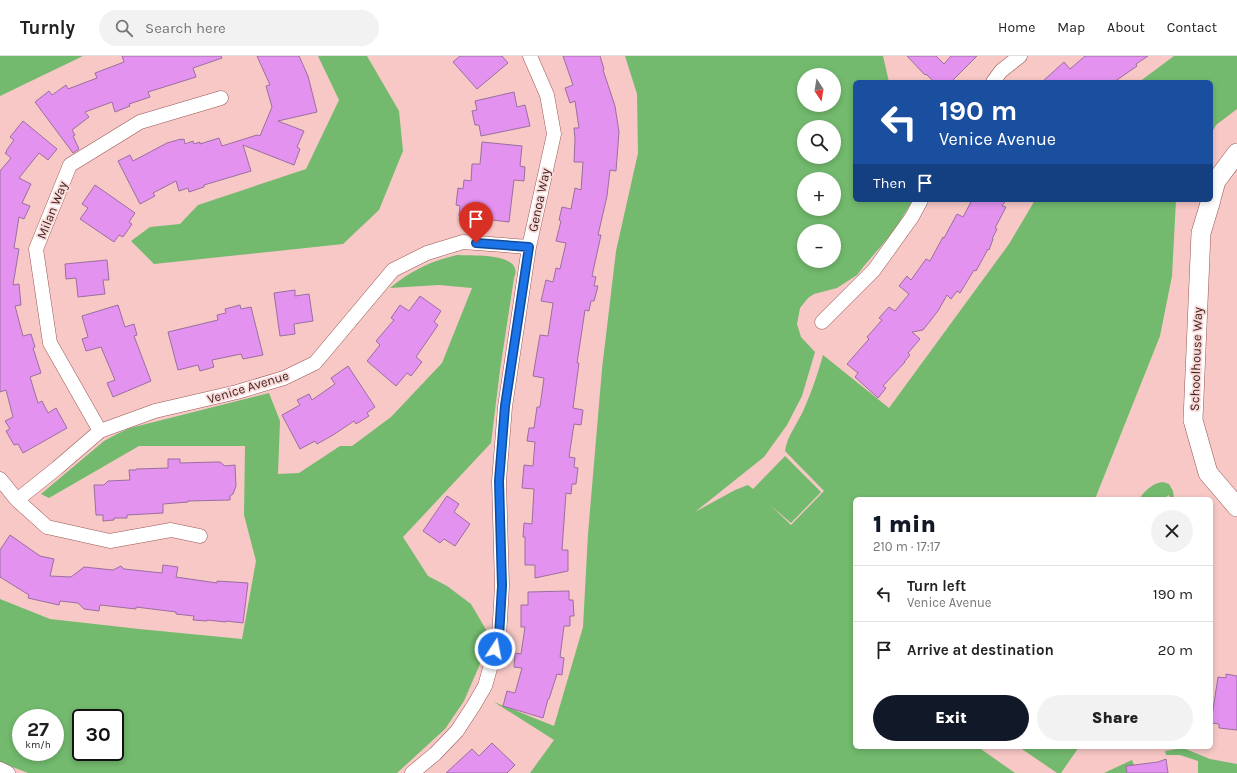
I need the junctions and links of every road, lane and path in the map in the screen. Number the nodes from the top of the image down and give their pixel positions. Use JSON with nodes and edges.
{"nodes":[{"id":1,"x":530,"y":56,"type":"edge"},
{"id":2,"x":1020,"y":56,"type":"edge"},
{"id":3,"x":994,"y":80,"type":"edge"},
{"id":4,"x":221,"y":98,"type":"dead end"},
{"id":5,"x":1237,"y":153,"type":"edge"},
{"id":6,"x":1213,"y":192,"type":"edge"},
{"id":7,"x":920,"y":202,"type":"edge"},
{"id":8,"x":1210,"y":202,"type":"edge"},
{"id":9,"x":529,"y":247,"type":"junction"},
{"id":10,"x":822,"y":322,"type":"dead end"},
{"id":11,"x":100,"y":431,"type":"junction"},
{"id":12,"x":0,"y":479,"type":"edge"},
{"id":13,"x":17,"y":500,"type":"junction"},
{"id":14,"x":1237,"y":507,"type":"edge"},
{"id":15,"x":200,"y":536,"type":"dead end"},
{"id":16,"x":0,"y":769,"type":"edge"},
{"id":17,"x":8,"y":773,"type":"edge"},
{"id":18,"x":412,"y":773,"type":"edge"}],
"edges":[{"from":1,"to":9,"type":"street","name":"Genoa Way"},
{"from":2,"to":3,"type":"street"},
{"from":4,"to":11,"type":"street","name":"Milan Way"},
{"from":5,"to":6,"type":"street","name":"Schoolhouse Way"},
{"from":7,"to":10,"type":"street"},
{"from":8,"to":14,"type":"street","name":"Schoolhouse Way"},
{"from":9,"to":11,"type":"street","name":"Venice Avenue"},
{"from":9,"to":18,"type":"street","name":"Genoa Way"},
{"from":11,"to":13,"type":"street","name":"Venice Avenue"},
{"from":12,"to":13,"type":"street"},
{"from":13,"to":15,"type":"street"},
{"from":16,"to":17,"type":"street"}]}
